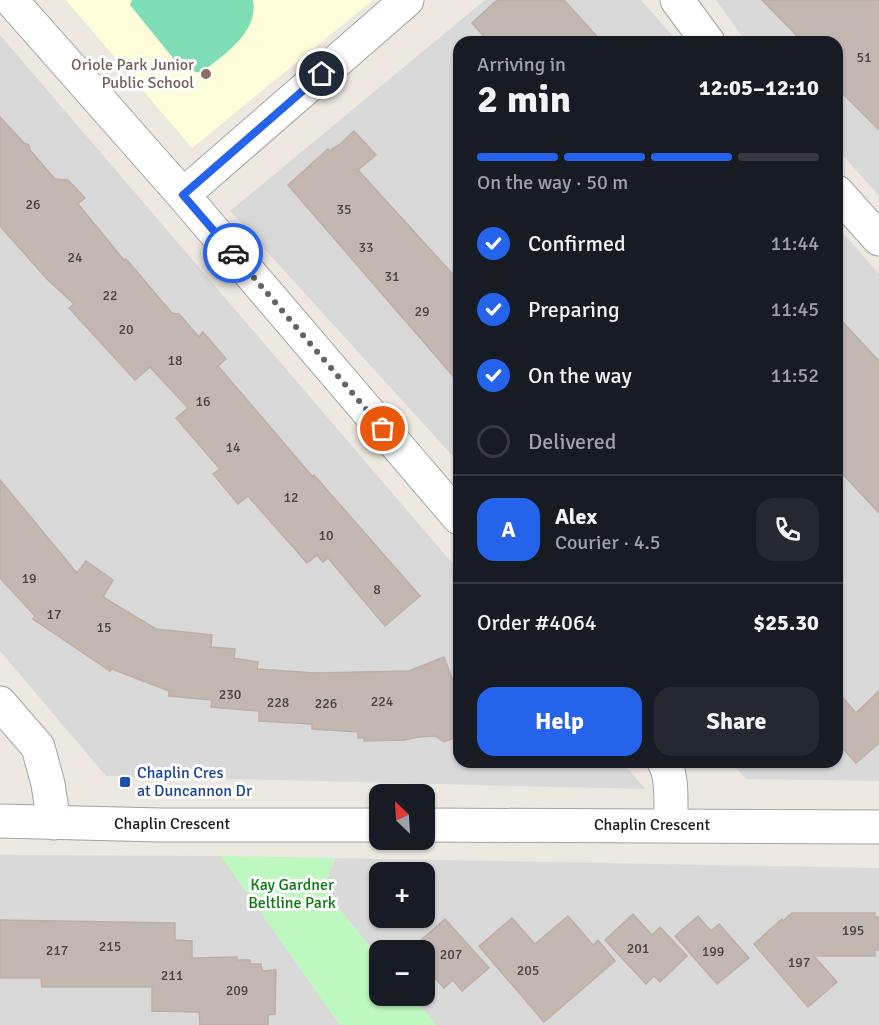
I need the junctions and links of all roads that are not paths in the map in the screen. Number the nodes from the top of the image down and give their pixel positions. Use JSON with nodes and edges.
{"nodes":[{"id":1,"x":11,"y":0,"type":"edge"},
{"id":2,"x":407,"y":0,"type":"edge"},
{"id":3,"x":677,"y":0,"type":"edge"},
{"id":4,"x":704,"y":36,"type":"edge"},
{"id":5,"x":183,"y":195,"type":"junction"},
{"id":6,"x":843,"y":199,"type":"edge"},
{"id":7,"x":879,"y":239,"type":"edge"},
{"id":8,"x":453,"y":511,"type":"edge"},
{"id":9,"x":0,"y":704,"type":"edge"},
{"id":10,"x":667,"y":768,"type":"edge"},
{"id":11,"x":0,"y":821,"type":"edge"},
{"id":12,"x":54,"y":823,"type":"junction"},
{"id":13,"x":369,"y":825,"type":"edge"},
{"id":14,"x":435,"y":825,"type":"edge"},
{"id":15,"x":671,"y":825,"type":"junction"},
{"id":16,"x":879,"y":827,"type":"edge"}],
"edges":[{"from":1,"to":5,"type":"street"},
{"from":2,"to":5,"type":"street"},
{"from":3,"to":4,"type":"street"},
{"from":5,"to":8,"type":"street"},
{"from":6,"to":7,"type":"street"},
{"from":9,"to":12,"type":"street"},
{"from":10,"to":15,"type":"street"},
{"from":11,"to":12,"type":"street","name":"Chaplin Crescent"},
{"from":12,"to":13,"type":"street","name":"Chaplin Crescent"},
{"from":14,"to":15,"type":"street","name":"Chaplin Crescent"},
{"from":15,"to":16,"type":"street","name":"Chaplin Crescent"}]}
